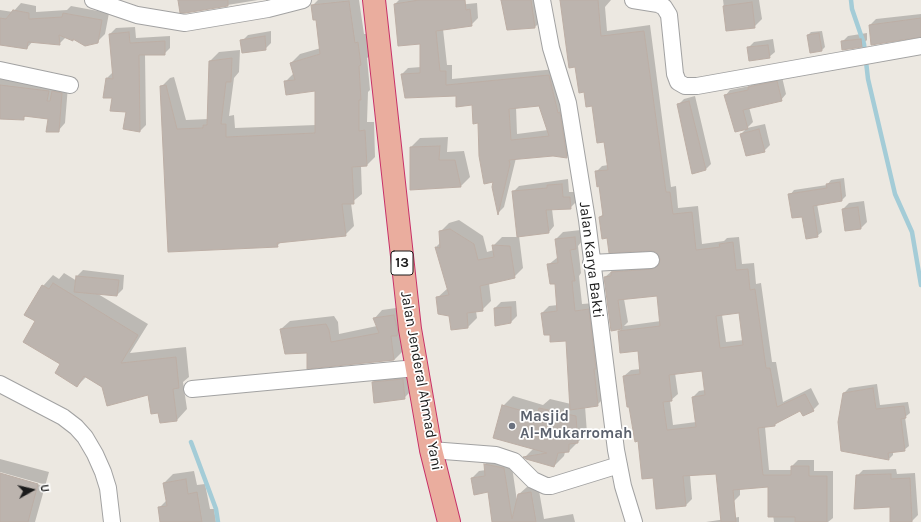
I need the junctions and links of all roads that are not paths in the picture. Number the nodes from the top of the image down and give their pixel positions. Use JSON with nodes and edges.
{"nodes":[{"id":1,"x":92,"y":0,"type":"edge"},
{"id":2,"x":303,"y":0,"type":"edge"},
{"id":3,"x":374,"y":0,"type":"edge"},
{"id":4,"x":542,"y":0,"type":"edge"},
{"id":5,"x":633,"y":0,"type":"edge"},
{"id":6,"x":921,"y":46,"type":"edge"},
{"id":7,"x":0,"y":70,"type":"edge"},
{"id":8,"x":70,"y":85,"type":"dead end"},
{"id":9,"x":651,"y":260,"type":"dead end"},
{"id":10,"x":591,"y":263,"type":"junction"},
{"id":11,"x":416,"y":368,"type":"junction"},
{"id":12,"x":0,"y":384,"type":"edge"},
{"id":13,"x":192,"y":389,"type":"dead end"},
{"id":14,"x":431,"y":450,"type":"junction"},
{"id":15,"x":619,"y":465,"type":"junction"},
{"id":16,"x":112,"y":522,"type":"edge"},
{"id":17,"x":449,"y":522,"type":"edge"},
{"id":18,"x":634,"y":522,"type":"edge"}],
"edges":[{"from":1,"to":2,"type":"street"},
{"from":3,"to":11,"type":"highway","name":"Jalan Jenderal Ahmad Yani","number":"13"},
{"from":4,"to":10,"type":"street","name":"Jalan Karya Bakti"},
{"from":5,"to":6,"type":"street"},
{"from":7,"to":8,"type":"street"},
{"from":9,"to":10,"type":"street"},
{"from":10,"to":15,"type":"street","name":"Jalan Karya Bakti"},
{"from":11,"to":13,"type":"street"},
{"from":11,"to":14,"type":"highway","name":"Jalan Jenderal Ahmad Yani","number":"13"},
{"from":12,"to":16,"type":"street"},
{"from":14,"to":15,"type":"street"},
{"from":14,"to":17,"type":"highway","name":"Jalan Jenderal Ahmad Yani","number":"13"},
{"from":15,"to":18,"type":"street","name":"Jalan Karya Bakti"}]}
